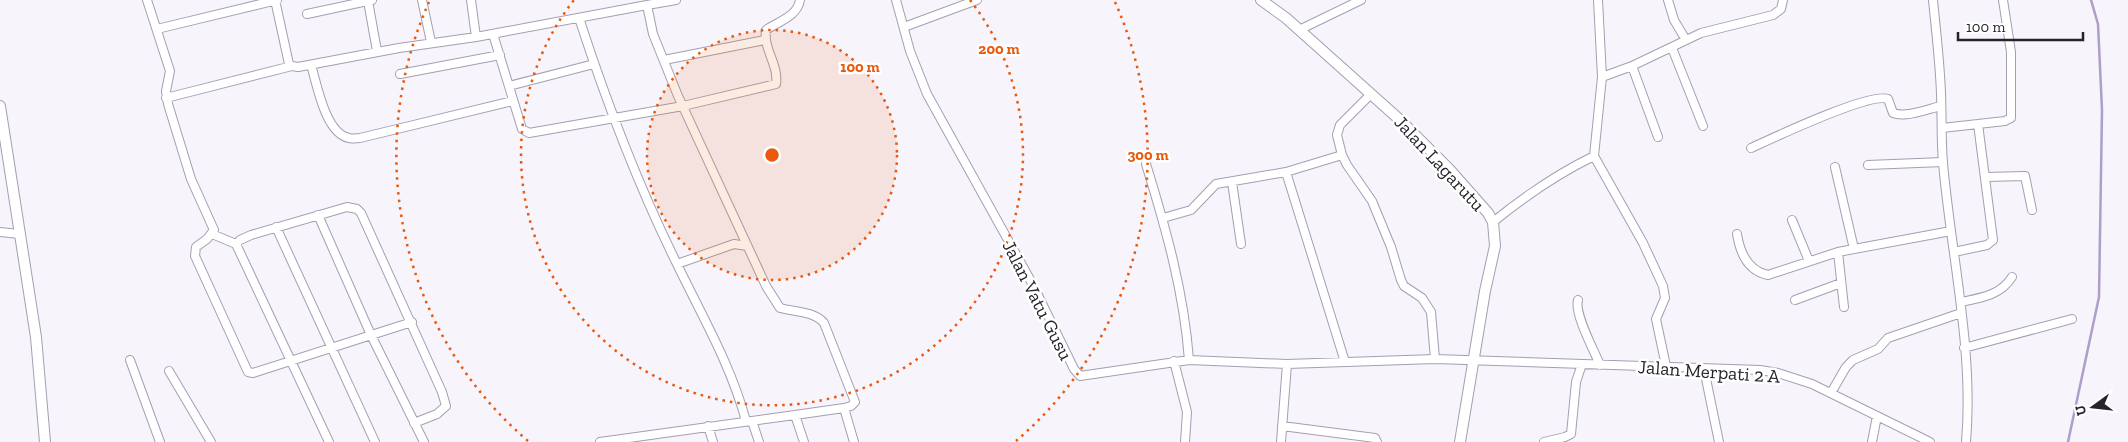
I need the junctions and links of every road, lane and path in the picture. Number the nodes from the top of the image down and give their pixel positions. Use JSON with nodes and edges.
{"nodes":[{"id":1,"x":147,"y":0,"type":"edge"},
{"id":2,"x":276,"y":0,"type":"edge"},
{"id":3,"x":422,"y":0,"type":"edge"},
{"id":4,"x":471,"y":0,"type":"edge"},
{"id":5,"x":676,"y":0,"type":"edge"},
{"id":6,"x":800,"y":0,"type":"edge"},
{"id":7,"x":896,"y":0,"type":"edge"},
{"id":8,"x":977,"y":0,"type":"edge"},
{"id":9,"x":1261,"y":0,"type":"edge"},
{"id":10,"x":1362,"y":0,"type":"edge"},
{"id":11,"x":1598,"y":0,"type":"edge"},
{"id":12,"x":1668,"y":0,"type":"edge"},
{"id":13,"x":1783,"y":0,"type":"edge"},
{"id":14,"x":1932,"y":0,"type":"edge"},
{"id":15,"x":2003,"y":0,"type":"edge"},
{"id":16,"x":370,"y":1,"type":"edge"},
{"id":17,"x":647,"y":4,"type":"junction"},
{"id":18,"x":307,"y":14,"type":"dead end"},
{"id":19,"x":578,"y":18,"type":"junction"},
{"id":20,"x":904,"y":27,"type":"junction"},
{"id":21,"x":157,"y":29,"type":"junction"},
{"id":22,"x":1299,"y":30,"type":"junction"},
{"id":23,"x":493,"y":34,"type":"junction"},
{"id":24,"x":476,"y":37,"type":"junction"},
{"id":25,"x":765,"y":40,"type":"junction"},
{"id":26,"x":1686,"y":40,"type":"junction"},
{"id":27,"x":431,"y":42,"type":"junction"},
{"id":28,"x":1672,"y":48,"type":"junction"},
{"id":29,"x":377,"y":51,"type":"junction"},
{"id":30,"x":500,"y":55,"type":"junction"},
{"id":31,"x":664,"y":60,"type":"junction"},
{"id":32,"x":594,"y":64,"type":"junction"},
{"id":33,"x":311,"y":65,"type":"junction"},
{"id":34,"x":292,"y":66,"type":"junction"},
{"id":35,"x":1632,"y":66,"type":"junction"},
{"id":36,"x":400,"y":74,"type":"dead end"},
{"id":37,"x":1602,"y":77,"type":"junction"},
{"id":38,"x":509,"y":86,"type":"junction"},
{"id":39,"x":1371,"y":94,"type":"junction"},
{"id":40,"x":166,"y":98,"type":"junction"},
{"id":41,"x":513,"y":101,"type":"junction"},
{"id":42,"x":0,"y":106,"type":"edge"},
{"id":43,"x":682,"y":106,"type":"junction"},
{"id":44,"x":1941,"y":106,"type":"junction"},
{"id":45,"x":613,"y":119,"type":"junction"},
{"id":46,"x":1978,"y":124,"type":"junction"},
{"id":47,"x":1703,"y":126,"type":"dead end"},
{"id":48,"x":1942,"y":128,"type":"junction"},
{"id":49,"x":1658,"y":137,"type":"dead end"},
{"id":50,"x":1751,"y":148,"type":"dead end"},
{"id":51,"x":1342,"y":155,"type":"junction"},
{"id":52,"x":1594,"y":156,"type":"junction"},
{"id":53,"x":1943,"y":162,"type":"junction"},
{"id":54,"x":1146,"y":164,"type":"dead end"},
{"id":55,"x":1868,"y":165,"type":"dead end"},
{"id":56,"x":1835,"y":168,"type":"dead end"},
{"id":57,"x":1286,"y":172,"type":"junction"},
{"id":58,"x":1986,"y":177,"type":"junction"},
{"id":59,"x":1232,"y":182,"type":"junction"},
{"id":60,"x":2032,"y":210,"type":"dead end"},
{"id":61,"x":318,"y":215,"type":"junction"},
{"id":62,"x":1163,"y":218,"type":"junction"},
{"id":63,"x":1792,"y":220,"type":"dead end"},
{"id":64,"x":1493,"y":222,"type":"junction"},
{"id":65,"x":276,"y":227,"type":"junction"},
{"id":66,"x":1951,"y":231,"type":"junction"},
{"id":67,"x":0,"y":232,"type":"edge"},
{"id":68,"x":19,"y":234,"type":"junction"},
{"id":69,"x":212,"y":234,"type":"junction"},
{"id":70,"x":1737,"y":234,"type":"dead end"},
{"id":71,"x":236,"y":244,"type":"junction"},
{"id":72,"x":1240,"y":244,"type":"dead end"},
{"id":73,"x":747,"y":246,"type":"junction"},
{"id":74,"x":1854,"y":249,"type":"junction"},
{"id":75,"x":1838,"y":252,"type":"junction"},
{"id":76,"x":1954,"y":252,"type":"junction"},
{"id":77,"x":1809,"y":260,"type":"junction"},
{"id":78,"x":677,"y":264,"type":"junction"},
{"id":79,"x":2012,"y":277,"type":"dead end"},
{"id":80,"x":1841,"y":283,"type":"junction"},
{"id":81,"x":1578,"y":300,"type":"dead end"},
{"id":82,"x":1795,"y":300,"type":"dead end"},
{"id":83,"x":1961,"y":302,"type":"junction"},
{"id":84,"x":1844,"y":307,"type":"dead end"},
{"id":85,"x":1962,"y":313,"type":"junction"},
{"id":86,"x":2072,"y":319,"type":"dead end"},
{"id":87,"x":412,"y":322,"type":"junction"},
{"id":88,"x":371,"y":335,"type":"junction"},
{"id":89,"x":331,"y":348,"type":"junction"},
{"id":90,"x":1964,"y":348,"type":"junction"},
{"id":91,"x":1435,"y":359,"type":"junction"},
{"id":92,"x":130,"y":360,"type":"dead end"},
{"id":93,"x":289,"y":360,"type":"junction"},
{"id":94,"x":1189,"y":360,"type":"junction"},
{"id":95,"x":1174,"y":361,"type":"junction"},
{"id":96,"x":1474,"y":361,"type":"junction"},
{"id":97,"x":1345,"y":362,"type":"junction"},
{"id":98,"x":1287,"y":364,"type":"junction"},
{"id":99,"x":1582,"y":364,"type":"junction"},
{"id":100,"x":1600,"y":365,"type":"junction"},
{"id":101,"x":1666,"y":366,"type":"junction"},
{"id":102,"x":1704,"y":369,"type":"junction"},
{"id":103,"x":169,"y":371,"type":"dead end"},
{"id":104,"x":1831,"y":393,"type":"junction"},
{"id":105,"x":844,"y":408,"type":"junction"},
{"id":106,"x":795,"y":414,"type":"junction"},
{"id":107,"x":1877,"y":416,"type":"junction"},
{"id":108,"x":749,"y":421,"type":"junction"},
{"id":109,"x":414,"y":423,"type":"junction"},
{"id":110,"x":708,"y":426,"type":"junction"},
{"id":111,"x":1282,"y":426,"type":"junction"},
{"id":112,"x":45,"y":442,"type":"edge"},
{"id":113,"x":160,"y":442,"type":"edge"},
{"id":114,"x":211,"y":442,"type":"edge"},
{"id":115,"x":329,"y":442,"type":"edge"},
{"id":116,"x":375,"y":442,"type":"edge"},
{"id":117,"x":424,"y":442,"type":"edge"},
{"id":118,"x":600,"y":442,"type":"edge"},
{"id":119,"x":714,"y":442,"type":"edge"},
{"id":120,"x":759,"y":442,"type":"edge"},
{"id":121,"x":804,"y":442,"type":"edge"},
{"id":122,"x":854,"y":442,"type":"edge"},
{"id":123,"x":1185,"y":442,"type":"edge"},
{"id":124,"x":1281,"y":442,"type":"edge"},
{"id":125,"x":1377,"y":442,"type":"edge"},
{"id":126,"x":1460,"y":442,"type":"edge"},
{"id":127,"x":1544,"y":442,"type":"edge"},
{"id":128,"x":1719,"y":442,"type":"edge"},
{"id":129,"x":1872,"y":442,"type":"edge"},
{"id":130,"x":1930,"y":442,"type":"edge"},
{"id":131,"x":1966,"y":442,"type":"edge"}],
"edges":[{"from":1,"to":21,"type":"street"},
{"from":2,"to":21,"type":"street"},
{"from":2,"to":34,"type":"street"},
{"from":3,"to":27,"type":"street"},
{"from":4,"to":24,"type":"street"},
{"from":5,"to":17,"type":"street"},
{"from":6,"to":25,"type":"street"},
{"from":7,"to":20,"type":"street","name":"Jalan Vatu Gusu"},
{"from":8,"to":20,"type":"street"},
{"from":9,"to":22,"type":"street","name":"Jalan Lagarutu"},
{"from":10,"to":22,"type":"street"},
{"from":11,"to":37,"type":"street"},
{"from":12,"to":26,"type":"street"},
{"from":13,"to":26,"type":"street"},
{"from":14,"to":44,"type":"street"},
{"from":15,"to":46,"type":"street"},
{"from":16,"to":18,"type":"street"},
{"from":16,"to":29,"type":"street"},
{"from":17,"to":19,"type":"street"},
{"from":17,"to":31,"type":"street"},
{"from":19,"to":23,"type":"street"},
{"from":19,"to":32,"type":"street"},
{"from":20,"to":95,"type":"street","name":"Jalan Vatu Gusu"},
{"from":21,"to":40,"type":"street"},
{"from":22,"to":39,"type":"street","name":"Jalan Lagarutu"},
{"from":23,"to":24,"type":"street"},
{"from":23,"to":30,"type":"street"},
{"from":24,"to":27,"type":"street"},
{"from":25,"to":31,"type":"street"},
{"from":25,"to":43,"type":"street"},
{"from":26,"to":28,"type":"street"},
{"from":27,"to":29,"type":"street"},
{"from":28,"to":35,"type":"street"},
{"from":28,"to":47,"type":"street"},
{"from":29,"to":33,"type":"street"},
{"from":30,"to":36,"type":"street"},
{"from":30,"to":38,"type":"street"},
{"from":31,"to":43,"type":"street"},
{"from":32,"to":38,"type":"street"},
{"from":32,"to":45,"type":"street"},
{"from":33,"to":34,"type":"street"},
{"from":33,"to":41,"type":"street"},
{"from":34,"to":40,"type":"street"},
{"from":35,"to":37,"type":"street"},
{"from":35,"to":49,"type":"street"},
{"from":37,"to":52,"type":"street"},
{"from":38,"to":41,"type":"street"},
{"from":39,"to":51,"type":"street"},
{"from":39,"to":64,"type":"street","name":"Jalan Lagarutu"},
{"from":40,"to":69,"type":"street"},
{"from":41,"to":45,"type":"street"},
{"from":42,"to":68,"type":"street"},
{"from":43,"to":45,"type":"street"},
{"from":43,"to":73,"type":"street"},
{"from":44,"to":48,"type":"street"},
{"from":44,"to":50,"type":"street"},
{"from":45,"to":78,"type":"street"},
{"from":46,"to":48,"type":"street"},
{"from":46,"to":58,"type":"street"},
{"from":48,"to":53,"type":"street"},
{"from":51,"to":57,"type":"street"},
{"from":51,"to":91,"type":"street"},
{"from":52,"to":64,"type":"street"},
{"from":52,"to":101,"type":"street"},
{"from":53,"to":55,"type":"street"},
{"from":53,"to":66,"type":"street"},
{"from":54,"to":62,"type":"street"},
{"from":56,"to":74,"type":"street"},
{"from":57,"to":59,"type":"street"},
{"from":57,"to":97,"type":"street"},
{"from":58,"to":60,"type":"street"},
{"from":58,"to":76,"type":"street"},
{"from":59,"to":62,"type":"street"},
{"from":59,"to":72,"type":"street"},
{"from":61,"to":65,"type":"street"},
{"from":61,"to":87,"type":"street"},
{"from":61,"to":88,"type":"street"},
{"from":62,"to":94,"type":"street"},
{"from":63,"to":77,"type":"street"},
{"from":64,"to":96,"type":"street","name":"Jalan Lagarutu"},
{"from":65,"to":71,"type":"street"},
{"from":65,"to":89,"type":"street"},
{"from":66,"to":74,"type":"street"},
{"from":66,"to":76,"type":"street"},
{"from":67,"to":68,"type":"street"},
{"from":68,"to":112,"type":"street"},
{"from":69,"to":71,"type":"street"},
{"from":69,"to":93,"type":"street"},
{"from":70,"to":77,"type":"street"},
{"from":71,"to":93,"type":"street"},
{"from":73,"to":78,"type":"street"},
{"from":73,"to":105,"type":"street"},
{"from":74,"to":75,"type":"street"},
{"from":75,"to":77,"type":"street"},
{"from":75,"to":80,"type":"street"},
{"from":76,"to":83,"type":"street"},
{"from":78,"to":108,"type":"street"},
{"from":79,"to":83,"type":"street"},
{"from":80,"to":82,"type":"street"},
{"from":80,"to":84,"type":"street"},
{"from":81,"to":100,"type":"street"},
{"from":83,"to":85,"type":"street"},
{"from":85,"to":90,"type":"street"},
{"from":85,"to":104,"type":"street"},
{"from":86,"to":90,"type":"street"},
{"from":87,"to":88,"type":"street"},
{"from":87,"to":109,"type":"street"},
{"from":88,"to":89,"type":"street"},
{"from":88,"to":109,"type":"street"},
{"from":89,"to":93,"type":"street"},
{"from":89,"to":116,"type":"street"},
{"from":90,"to":131,"type":"street"},
{"from":91,"to":96,"type":"street","name":"Jalan Vatu Gusu"},
{"from":91,"to":97,"type":"street","name":"Jalan Vatu Gusu"},
{"from":92,"to":113,"type":"street"},
{"from":93,"to":115,"type":"street"},
{"from":94,"to":95,"type":"street","name":"Jalan Vatu Gusu"},
{"from":94,"to":98,"type":"street","name":"Jalan Vatu Gusu"},
{"from":95,"to":123,"type":"street"},
{"from":96,"to":99,"type":"street","name":"Jalan Merpati 2 A"},
{"from":96,"to":126,"type":"street","name":"Jalan Lagarutu"},
{"from":97,"to":98,"type":"street","name":"Jalan Vatu Gusu"},
{"from":98,"to":111,"type":"street"},
{"from":99,"to":100,"type":"street","name":"Jalan Merpati 2 A"},
{"from":99,"to":127,"type":"street"},
{"from":100,"to":101,"type":"street","name":"Jalan Merpati 2 A"},
{"from":101,"to":102,"type":"street","name":"Jalan Merpati 2 A"},
{"from":102,"to":104,"type":"street","name":"Jalan Merpati 2 A"},
{"from":102,"to":128,"type":"street"},
{"from":103,"to":114,"type":"street"},
{"from":104,"to":107,"type":"street","name":"Jalan Merpati 2 A"},
{"from":105,"to":106,"type":"street"},
{"from":105,"to":122,"type":"street"},
{"from":106,"to":108,"type":"street"},
{"from":106,"to":121,"type":"street"},
{"from":107,"to":129,"type":"street"},
{"from":107,"to":130,"type":"street","name":"Jalan Merpati 2 A"},
{"from":108,"to":110,"type":"street"},
{"from":108,"to":120,"type":"street"},
{"from":109,"to":117,"type":"street"},
{"from":110,"to":118,"type":"street"},
{"from":110,"to":119,"type":"street"},
{"from":111,"to":124,"type":"street"},
{"from":111,"to":125,"type":"street"}]}
